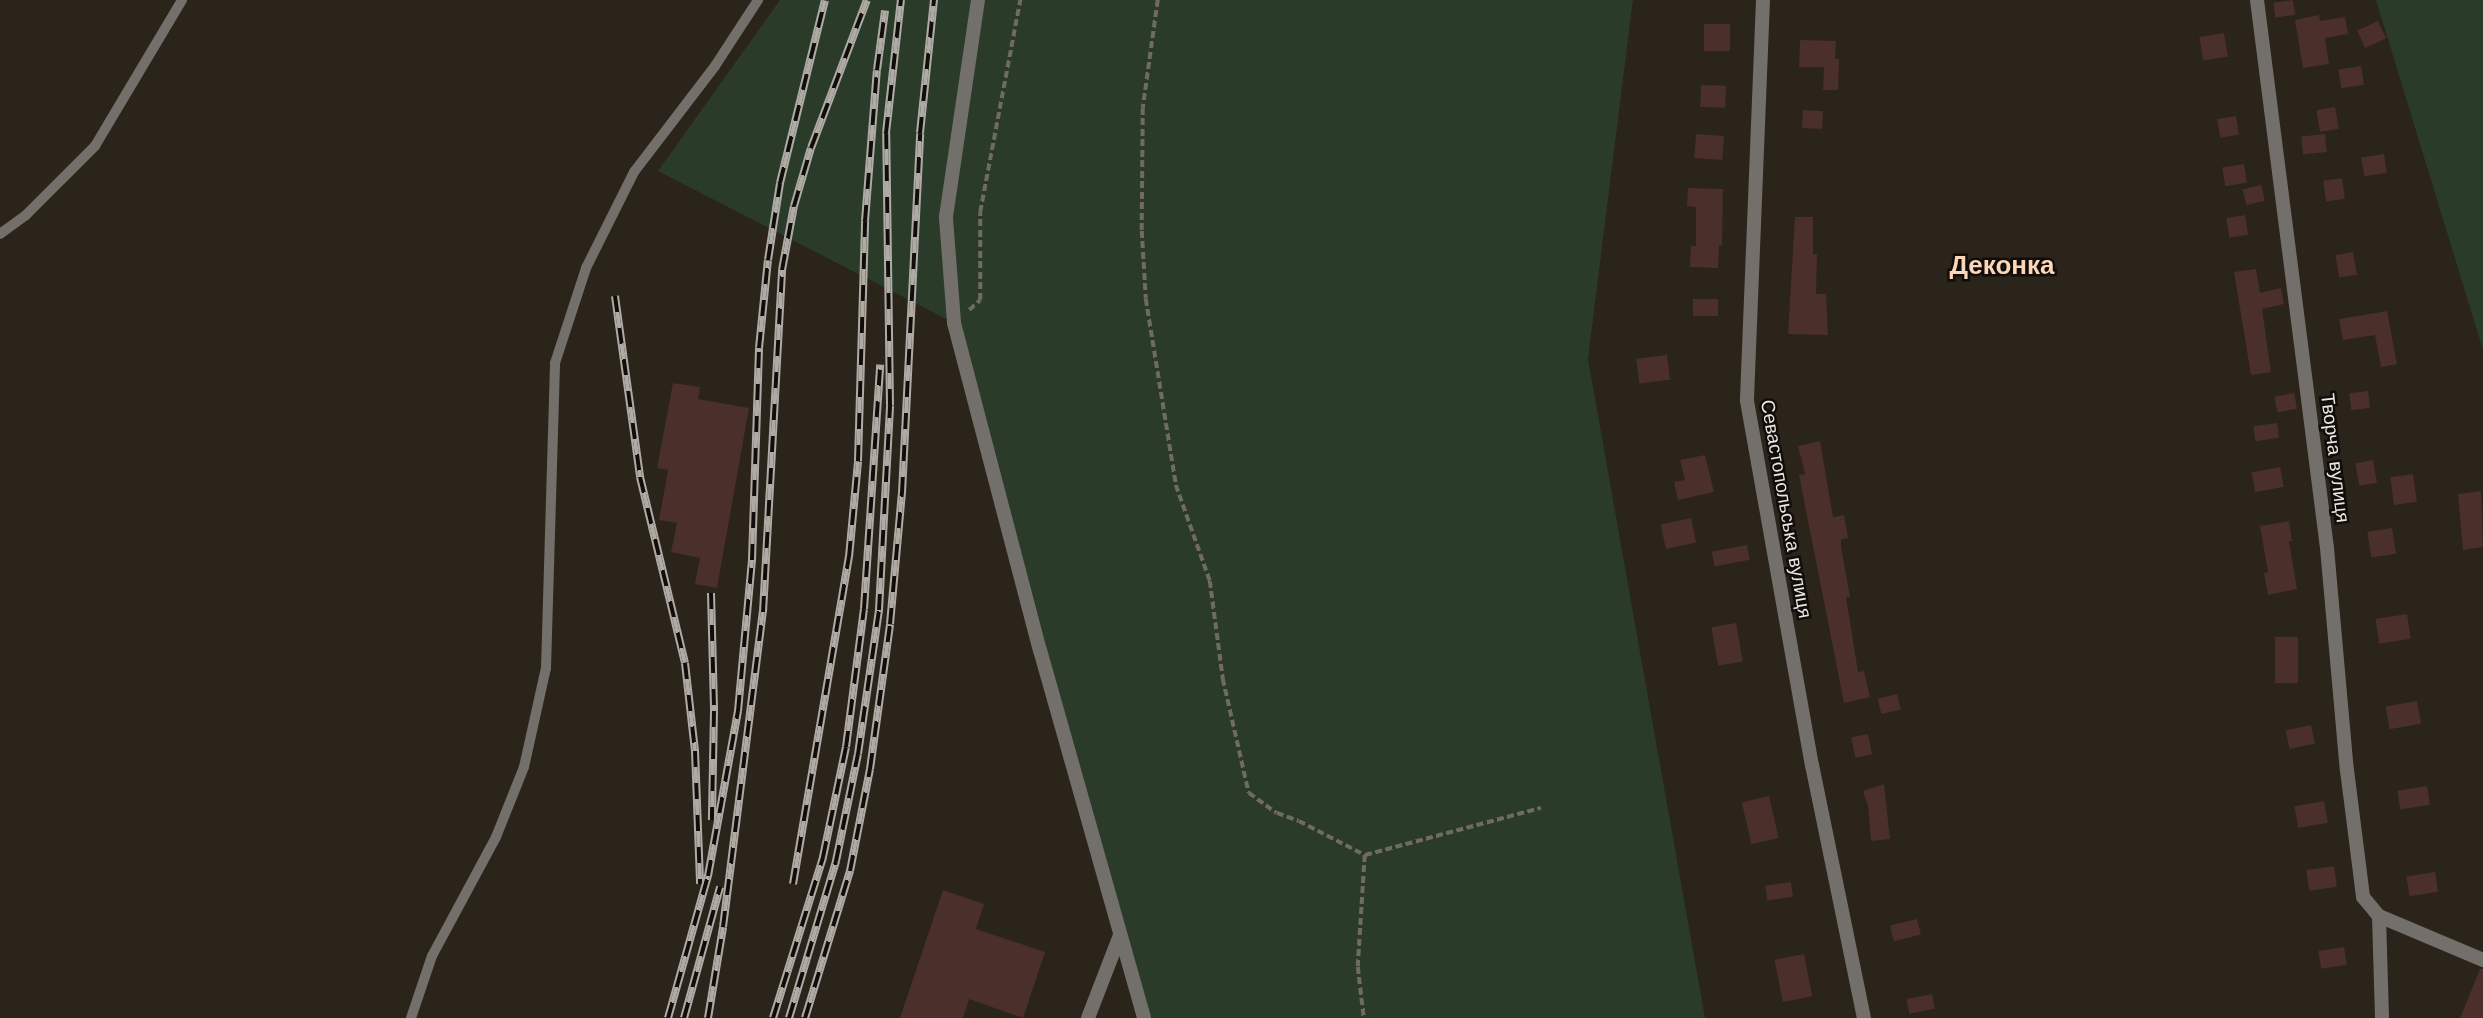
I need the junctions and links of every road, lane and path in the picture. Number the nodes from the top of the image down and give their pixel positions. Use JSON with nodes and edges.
{"nodes":[{"id":1,"x":182,"y":0,"type":"edge"},
{"id":2,"x":758,"y":0,"type":"edge"},
{"id":3,"x":978,"y":0,"type":"edge"},
{"id":4,"x":1020,"y":0,"type":"edge"},
{"id":5,"x":1158,"y":0,"type":"edge"},
{"id":6,"x":1763,"y":0,"type":"edge"},
{"id":7,"x":2258,"y":0,"type":"edge"},
{"id":8,"x":0,"y":234,"type":"edge"},
{"id":9,"x":954,"y":323,"type":"junction"},
{"id":10,"x":1541,"y":808,"type":"dead end"},
{"id":11,"x":1365,"y":855,"type":"junction"},
{"id":12,"x":2379,"y":916,"type":"junction"},
{"id":13,"x":1120,"y":935,"type":"junction"},
{"id":14,"x":2483,"y":960,"type":"edge"},
{"id":15,"x":411,"y":1018,"type":"edge"},
{"id":16,"x":1088,"y":1018,"type":"edge"},
{"id":17,"x":1144,"y":1018,"type":"edge"},
{"id":18,"x":1364,"y":1018,"type":"edge"},
{"id":19,"x":1864,"y":1018,"type":"edge"},
{"id":20,"x":2382,"y":1018,"type":"edge"}],
"edges":[{"from":1,"to":8,"type":"lane"},
{"from":2,"to":15,"type":"lane"},
{"from":3,"to":9,"type":"street"},
{"from":4,"to":9,"type":"path"},
{"from":5,"to":11,"type":"path"},
{"from":6,"to":19,"type":"street","name":"Севастопольська вулиця"},
{"from":7,"to":12,"type":"street","name":"Творча вулиця"},
{"from":9,"to":13,"type":"street"},
{"from":10,"to":11,"type":"path"},
{"from":11,"to":18,"type":"path"},
{"from":12,"to":14,"type":"street"},
{"from":12,"to":20,"type":"street","name":"Творча вулиця"},
{"from":13,"to":16,"type":"street"},
{"from":13,"to":17,"type":"street"}]}
